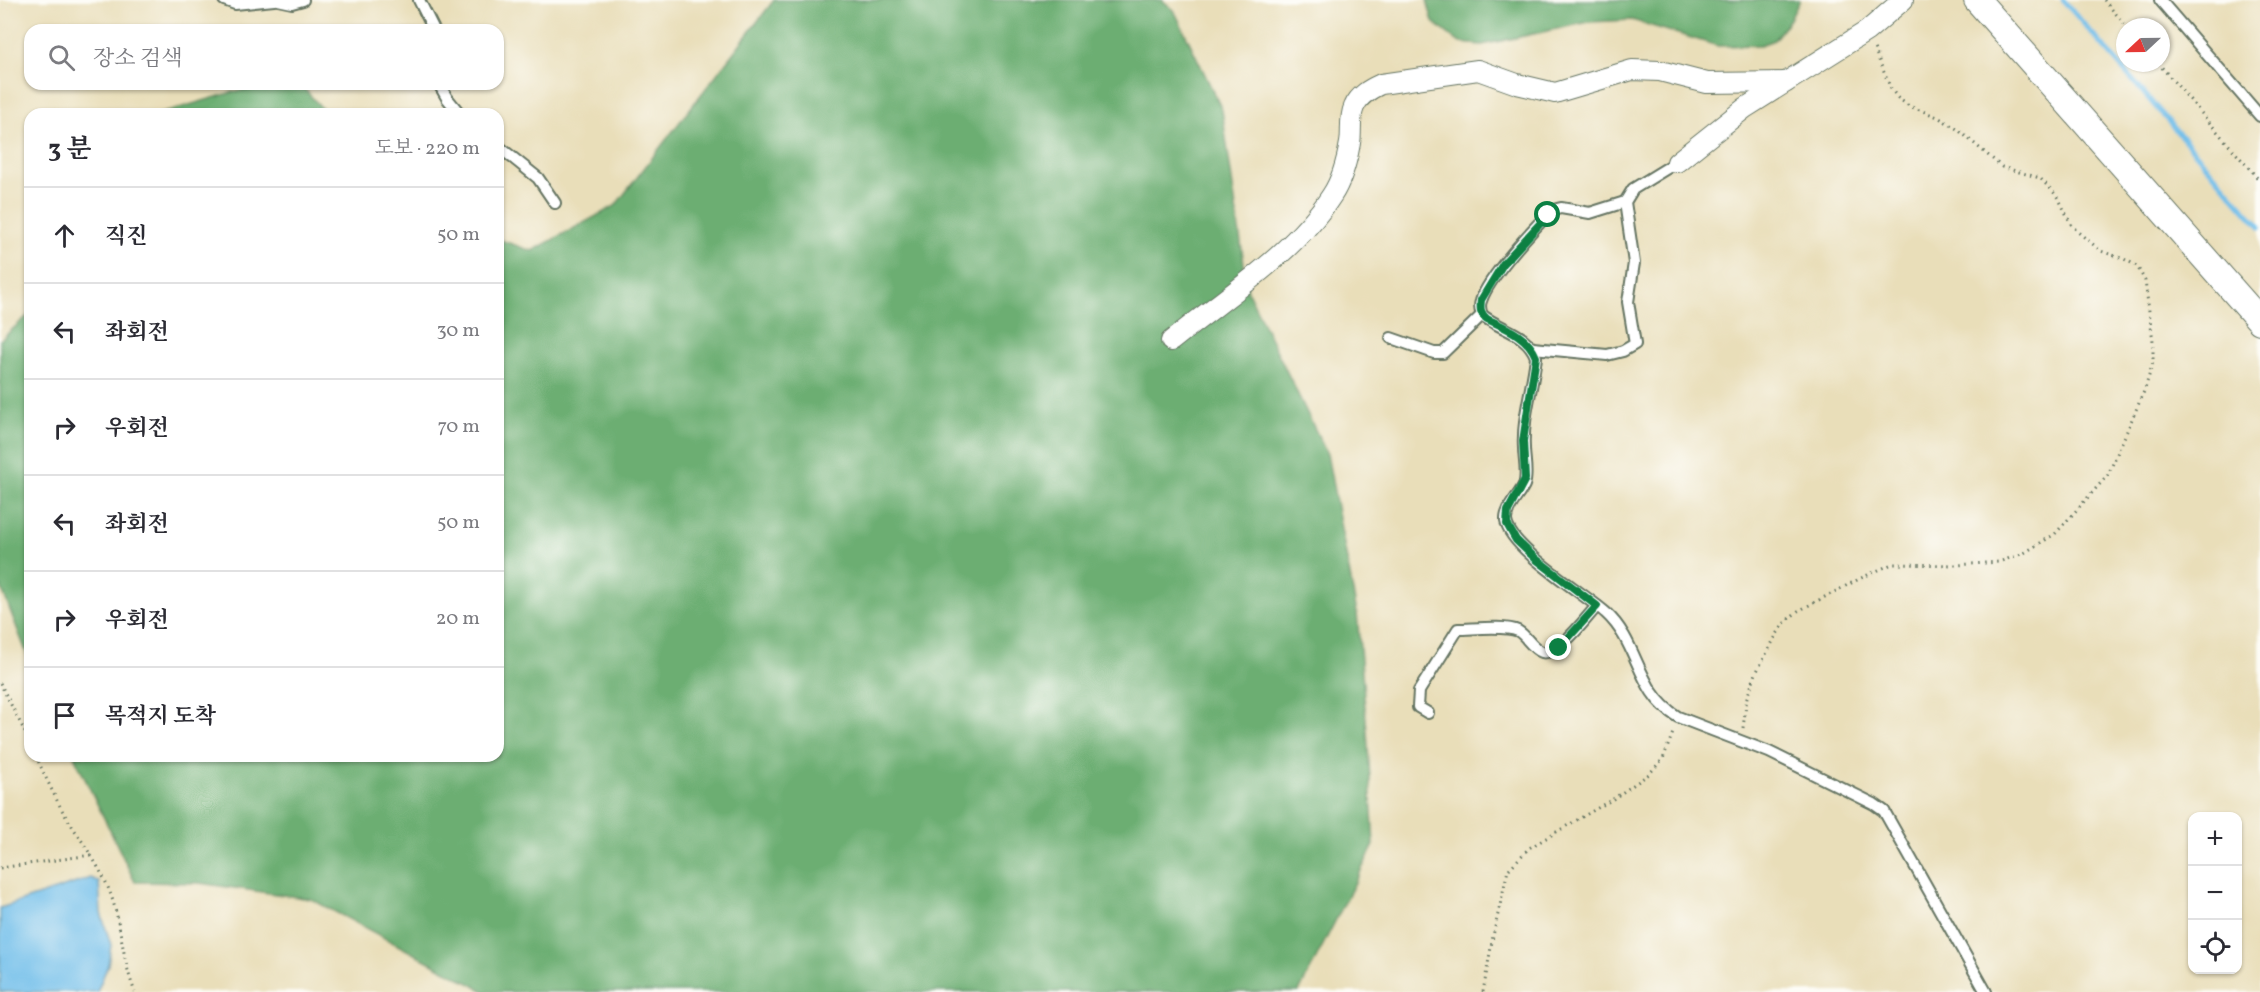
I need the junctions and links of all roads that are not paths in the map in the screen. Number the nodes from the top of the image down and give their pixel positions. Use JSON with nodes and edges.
{"nodes":[{"id":1,"x":224,"y":0,"type":"edge"},
{"id":2,"x":276,"y":0,"type":"edge"},
{"id":3,"x":303,"y":0,"type":"edge"},
{"id":4,"x":419,"y":0,"type":"edge"},
{"id":5,"x":1904,"y":0,"type":"edge"},
{"id":6,"x":1977,"y":0,"type":"edge"},
{"id":7,"x":2160,"y":0,"type":"edge"},
{"id":8,"x":431,"y":24,"type":"edge"},
{"id":9,"x":1786,"y":81,"type":"junction"},
{"id":10,"x":442,"y":90,"type":"edge"},
{"id":11,"x":455,"y":108,"type":"edge"},
{"id":12,"x":2260,"y":116,"type":"edge"},
{"id":13,"x":504,"y":151,"type":"edge"},
{"id":14,"x":1677,"y":162,"type":"joint"},
{"id":15,"x":1624,"y":201,"type":"junction"},
{"id":16,"x":555,"y":203,"type":"dead end"},
{"id":17,"x":1482,"y":315,"type":"junction"},
{"id":18,"x":2260,"y":321,"type":"edge"},
{"id":19,"x":1391,"y":338,"type":"dead end"},
{"id":20,"x":1170,"y":340,"type":"dead end"},
{"id":21,"x":1533,"y":348,"type":"junction"},
{"id":22,"x":1597,"y":606,"type":"junction"},
{"id":23,"x":1428,"y":713,"type":"dead end"},
{"id":24,"x":1986,"y":992,"type":"edge"}],
"edges":[{"from":1,"to":2,"type":"lane"},
{"from":2,"to":3,"type":"lane"},
{"from":4,"to":8,"type":"lane"},
{"from":5,"to":9,"type":"street"},
{"from":6,"to":18,"type":"street"},
{"from":7,"to":12,"type":"lane"},
{"from":9,"to":14,"type":"street"},
{"from":9,"to":20,"type":"street"},
{"from":10,"to":11,"type":"lane"},
{"from":13,"to":16,"type":"lane"},
{"from":14,"to":15,"type":"lane"},
{"from":15,"to":17,"type":"lane"},
{"from":15,"to":21,"type":"lane"},
{"from":17,"to":19,"type":"lane"},
{"from":17,"to":21,"type":"lane"},
{"from":21,"to":22,"type":"lane"},
{"from":22,"to":23,"type":"lane"},
{"from":22,"to":24,"type":"lane"}]}
